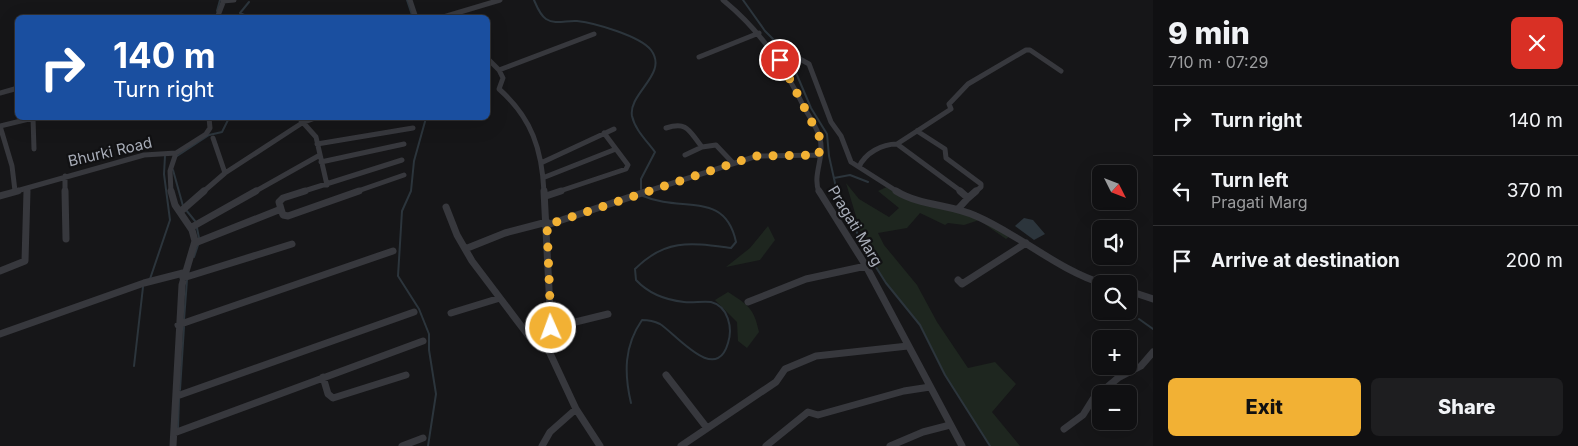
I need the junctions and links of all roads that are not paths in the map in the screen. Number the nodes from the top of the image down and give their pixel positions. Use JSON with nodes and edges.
{"nodes":[{"id":1,"x":224,"y":0,"type":"edge"},
{"id":2,"x":234,"y":0,"type":"edge"},
{"id":3,"x":410,"y":0,"type":"edge"},
{"id":4,"x":500,"y":0,"type":"edge"},
{"id":5,"x":728,"y":1,"type":"edge"},
{"id":6,"x":218,"y":15,"type":"edge"},
{"id":7,"x":415,"y":15,"type":"edge"},
{"id":8,"x":450,"y":15,"type":"edge"},
{"id":9,"x":759,"y":33,"type":"junction"},
{"id":10,"x":594,"y":34,"type":"dead end"},
{"id":11,"x":699,"y":57,"type":"dead end"},
{"id":12,"x":780,"y":60,"type":"junction"},
{"id":13,"x":490,"y":61,"type":"edge"},
{"id":14,"x":499,"y":70,"type":"junction"},
{"id":15,"x":1061,"y":71,"type":"dead end"},
{"id":16,"x":15,"y":89,"type":"edge"},
{"id":17,"x":0,"y":93,"type":"edge"},
{"id":18,"x":25,"y":120,"type":"edge"},
{"id":19,"x":33,"y":120,"type":"edge"},
{"id":20,"x":209,"y":120,"type":"edge"},
{"id":21,"x":300,"y":120,"type":"edge"},
{"id":22,"x":413,"y":128,"type":"dead end"},
{"id":23,"x":666,"y":128,"type":"dead end"},
{"id":24,"x":614,"y":129,"type":"dead end"},
{"id":25,"x":918,"y":132,"type":"junction"},
{"id":26,"x":604,"y":133,"type":"junction"},
{"id":27,"x":212,"y":138,"type":"dead end"},
{"id":28,"x":317,"y":144,"type":"junction"},
{"id":29,"x":404,"y":144,"type":"dead end"},
{"id":30,"x":897,"y":144,"type":"junction"},
{"id":31,"x":702,"y":147,"type":"junction"},
{"id":32,"x":34,"y":149,"type":"dead end"},
{"id":33,"x":616,"y":149,"type":"junction"},
{"id":34,"x":176,"y":153,"type":"junction"},
{"id":35,"x":685,"y":155,"type":"dead end"},
{"id":36,"x":819,"y":155,"type":"junction"},
{"id":37,"x":321,"y":159,"type":"junction"},
{"id":38,"x":402,"y":160,"type":"dead end"},
{"id":39,"x":543,"y":162,"type":"junction"},
{"id":40,"x":733,"y":163,"type":"junction"},
{"id":41,"x":858,"y":167,"type":"junction"},
{"id":42,"x":225,"y":173,"type":"junction"},
{"id":43,"x":404,"y":175,"type":"dead end"},
{"id":44,"x":65,"y":176,"type":"junction"},
{"id":45,"x":545,"y":177,"type":"junction"},
{"id":46,"x":327,"y":184,"type":"junction"},
{"id":47,"x":27,"y":188,"type":"junction"},
{"id":48,"x":15,"y":191,"type":"junction"},
{"id":49,"x":0,"y":196,"type":"edge"},
{"id":50,"x":546,"y":196,"type":"junction"},
{"id":51,"x":968,"y":198,"type":"junction"},
{"id":52,"x":446,"y":208,"type":"dead end"},
{"id":53,"x":282,"y":209,"type":"junction"},
{"id":54,"x":958,"y":209,"type":"junction"},
{"id":55,"x":180,"y":212,"type":"junction"},
{"id":56,"x":547,"y":224,"type":"junction"},
{"id":57,"x":192,"y":228,"type":"junction"},
{"id":58,"x":66,"y":240,"type":"dead end"},
{"id":59,"x":1026,"y":242,"type":"junction"},
{"id":60,"x":195,"y":243,"type":"junction"},
{"id":61,"x":292,"y":244,"type":"dead end"},
{"id":62,"x":465,"y":249,"type":"junction"},
{"id":63,"x":394,"y":250,"type":"dead end"},
{"id":64,"x":866,"y":266,"type":"junction"},
{"id":65,"x":0,"y":271,"type":"edge"},
{"id":66,"x":183,"y":276,"type":"junction"},
{"id":67,"x":958,"y":280,"type":"dead end"},
{"id":68,"x":1092,"y":280,"type":"edge"},
{"id":69,"x":1137,"y":294,"type":"edge"},
{"id":70,"x":500,"y":298,"type":"junction"},
{"id":71,"x":1153,"y":299,"type":"edge"},
{"id":72,"x":748,"y":302,"type":"dead end"},
{"id":73,"x":414,"y":312,"type":"dead end"},
{"id":74,"x":451,"y":313,"type":"dead end"},
{"id":75,"x":608,"y":314,"type":"dead end"},
{"id":76,"x":178,"y":325,"type":"junction"},
{"id":77,"x":551,"y":328,"type":"junction"},
{"id":78,"x":0,"y":334,"type":"edge"},
{"id":79,"x":423,"y":341,"type":"dead end"},
{"id":80,"x":908,"y":346,"type":"junction"},
{"id":81,"x":548,"y":349,"type":"junction"},
{"id":82,"x":1153,"y":352,"type":"edge"},
{"id":83,"x":406,"y":375,"type":"dead end"},
{"id":84,"x":666,"y":375,"type":"dead end"},
{"id":85,"x":323,"y":377,"type":"junction"},
{"id":86,"x":930,"y":387,"type":"junction"},
{"id":87,"x":177,"y":396,"type":"junction"},
{"id":88,"x":576,"y":409,"type":"junction"},
{"id":89,"x":950,"y":425,"type":"junction"},
{"id":90,"x":707,"y":428,"type":"junction"},
{"id":91,"x":1064,"y":429,"type":"dead end"},
{"id":92,"x":174,"y":433,"type":"junction"},
{"id":93,"x":423,"y":438,"type":"dead end"},
{"id":94,"x":173,"y":446,"type":"edge"},
{"id":95,"x":402,"y":446,"type":"edge"},
{"id":96,"x":542,"y":446,"type":"edge"},
{"id":97,"x":600,"y":446,"type":"edge"},
{"id":98,"x":681,"y":446,"type":"edge"},
{"id":99,"x":766,"y":446,"type":"edge"},
{"id":100,"x":890,"y":446,"type":"edge"},
{"id":101,"x":962,"y":446,"type":"edge"}],
"edges":[{"from":1,"to":2,"type":"street"},
{"from":1,"to":6,"type":"street"},
{"from":3,"to":7,"type":"street"},
{"from":4,"to":8,"type":"street"},
{"from":5,"to":9,"type":"street","name":"Pragati Marg"},
{"from":9,"to":11,"type":"street"},
{"from":9,"to":12,"type":"street","name":"Pragati Marg"},
{"from":10,"to":14,"type":"street"},
{"from":12,"to":36,"type":"street","name":"Pragati Marg"},
{"from":12,"to":41,"type":"street"},
{"from":13,"to":14,"type":"street"},
{"from":14,"to":39,"type":"street"},
{"from":15,"to":25,"type":"street"},
{"from":16,"to":17,"type":"street"},
{"from":18,"to":48,"type":"street"},
{"from":19,"to":32,"type":"street"},
{"from":20,"to":34,"type":"street"},
{"from":21,"to":28,"type":"street"},
{"from":21,"to":42,"type":"street"},
{"from":22,"to":28,"type":"street"},
{"from":23,"to":31,"type":"street"},
{"from":24,"to":26,"type":"street"},
{"from":25,"to":30,"type":"street"},
{"from":25,"to":51,"type":"street"},
{"from":26,"to":33,"type":"street"},
{"from":26,"to":39,"type":"street"},
{"from":27,"to":42,"type":"street"},
{"from":28,"to":37,"type":"street"},
{"from":29,"to":37,"type":"street"},
{"from":30,"to":41,"type":"street"},
{"from":30,"to":51,"type":"street"},
{"from":31,"to":35,"type":"street"},
{"from":31,"to":40,"type":"street"},
{"from":33,"to":45,"type":"street"},
{"from":33,"to":50,"type":"street"},
{"from":34,"to":44,"type":"street","name":"Bhurki Road"},
{"from":34,"to":55,"type":"street"},
{"from":36,"to":40,"type":"street"},
{"from":36,"to":64,"type":"street","name":"Pragati Marg"},
{"from":37,"to":46,"type":"street"},
{"from":37,"to":57,"type":"street"},
{"from":38,"to":46,"type":"street"},
{"from":39,"to":45,"type":"street"},
{"from":40,"to":56,"type":"street"},
{"from":41,"to":54,"type":"street"},
{"from":42,"to":55,"type":"street"},
{"from":43,"to":53,"type":"street"},
{"from":44,"to":47,"type":"street","name":"Bhurki Road"},
{"from":44,"to":58,"type":"street"},
{"from":45,"to":50,"type":"street"},
{"from":46,"to":53,"type":"street"},
{"from":47,"to":48,"type":"street","name":"Bhurki Road"},
{"from":47,"to":65,"type":"street"},
{"from":48,"to":49,"type":"street","name":"Bhurki Road"},
{"from":50,"to":56,"type":"street"},
{"from":51,"to":54,"type":"street"},
{"from":52,"to":62,"type":"street"},
{"from":53,"to":60,"type":"street"},
{"from":54,"to":59,"type":"street"},
{"from":55,"to":57,"type":"street"},
{"from":56,"to":62,"type":"street"},
{"from":56,"to":77,"type":"street"},
{"from":57,"to":60,"type":"street"},
{"from":59,"to":67,"type":"street"},
{"from":59,"to":68,"type":"street"},
{"from":60,"to":66,"type":"street"},
{"from":61,"to":66,"type":"street"},
{"from":62,"to":70,"type":"street"},
{"from":63,"to":76,"type":"street"},
{"from":64,"to":72,"type":"street"},
{"from":64,"to":80,"type":"street","name":"Pragati Marg"},
{"from":66,"to":76,"type":"street"},
{"from":66,"to":78,"type":"street"},
{"from":69,"to":71,"type":"street"},
{"from":70,"to":74,"type":"street"},
{"from":70,"to":81,"type":"street"},
{"from":73,"to":87,"type":"street"},
{"from":75,"to":77,"type":"street"},
{"from":76,"to":87,"type":"street"},
{"from":77,"to":81,"type":"street"},
{"from":79,"to":85,"type":"street"},
{"from":80,"to":86,"type":"street","name":"Pragati Marg"},
{"from":80,"to":90,"type":"street"},
{"from":81,"to":88,"type":"street"},
{"from":82,"to":91,"type":"street"},
{"from":83,"to":85,"type":"street"},
{"from":84,"to":90,"type":"street"},
{"from":85,"to":92,"type":"street"},
{"from":86,"to":89,"type":"street","name":"Pragati Marg"},
{"from":86,"to":99,"type":"street"},
{"from":87,"to":92,"type":"street"},
{"from":88,"to":96,"type":"street"},
{"from":88,"to":97,"type":"street"},
{"from":89,"to":100,"type":"street"},
{"from":89,"to":101,"type":"street","name":"Pragati Marg"},
{"from":90,"to":98,"type":"street"},
{"from":92,"to":94,"type":"street"},
{"from":93,"to":95,"type":"street"}]}
